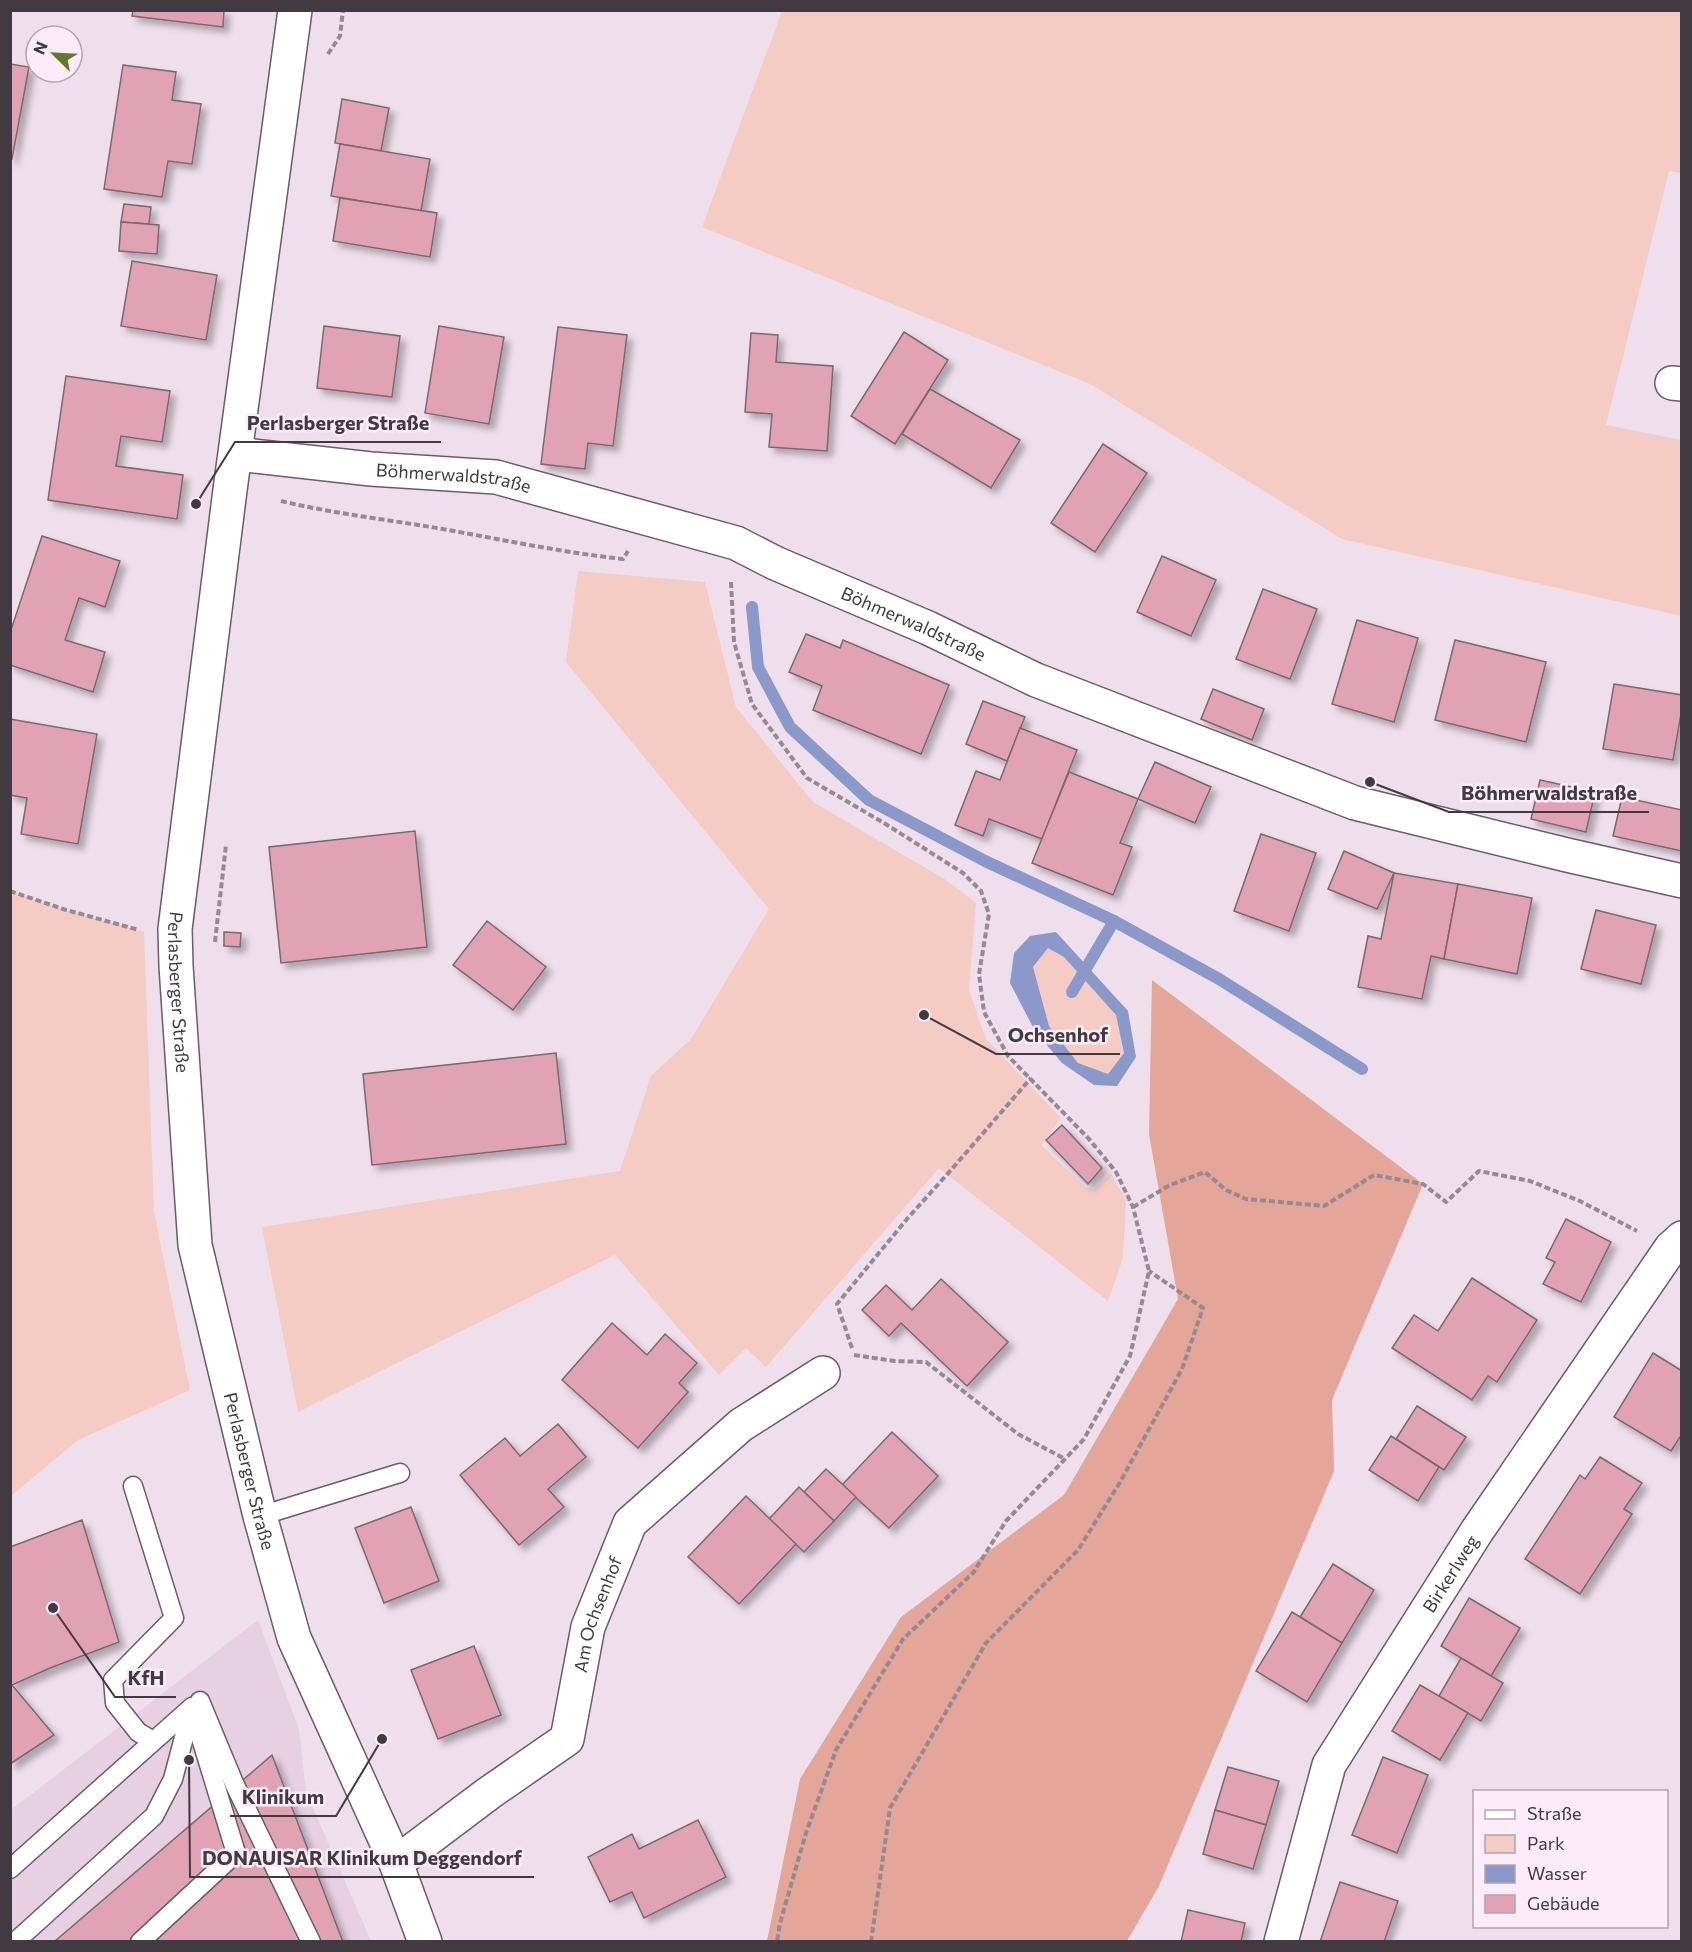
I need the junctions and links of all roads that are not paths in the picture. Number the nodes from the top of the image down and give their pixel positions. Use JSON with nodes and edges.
{"nodes":[{"id":1,"x":295,"y":10,"type":"edge"},
{"id":2,"x":236,"y":454,"type":"junction"},
{"id":3,"x":1682,"y":881,"type":"edge"},
{"id":4,"x":1676,"y":1243,"type":"edge"},
{"id":5,"x":823,"y":1373,"type":"road end"},
{"id":6,"x":400,"y":1473,"type":"dead end"},
{"id":7,"x":133,"y":1486,"type":"dead end"},
{"id":8,"x":260,"y":1516,"type":"junction"},
{"id":9,"x":196,"y":1703,"type":"junction"},
{"id":10,"x":153,"y":1741,"type":"junction"},
{"id":11,"x":396,"y":1863,"type":"junction"},
{"id":12,"x":10,"y":1869,"type":"edge"},
{"id":13,"x":305,"y":1938,"type":"edge"},
{"id":14,"x":15,"y":1941,"type":"edge"},
{"id":15,"x":140,"y":1941,"type":"edge"},
{"id":16,"x":425,"y":1941,"type":"edge"},
{"id":17,"x":1281,"y":1941,"type":"edge"}],
"edges":[{"from":1,"to":2,"type":"street","name":"Perlasberger Straße"},
{"from":2,"to":3,"type":"street","name":"Böhmerwaldstraße"},
{"from":2,"to":8,"type":"street","name":"Perlasberger Straße"},
{"from":4,"to":17,"type":"street","name":"Birkerlweg"},
{"from":5,"to":11,"type":"street","name":"Am Ochsenhof"},
{"from":6,"to":8,"type":"lane"},
{"from":7,"to":10,"type":"lane"},
{"from":8,"to":11,"type":"street","name":"Perlasberger Straße"},
{"from":9,"to":10,"type":"lane"},
{"from":9,"to":13,"type":"lane"},
{"from":9,"to":14,"type":"lane"},
{"from":9,"to":15,"type":"lane"},
{"from":10,"to":12,"type":"lane"},
{"from":11,"to":16,"type":"street","name":"Perlasberger Straße"}]}
